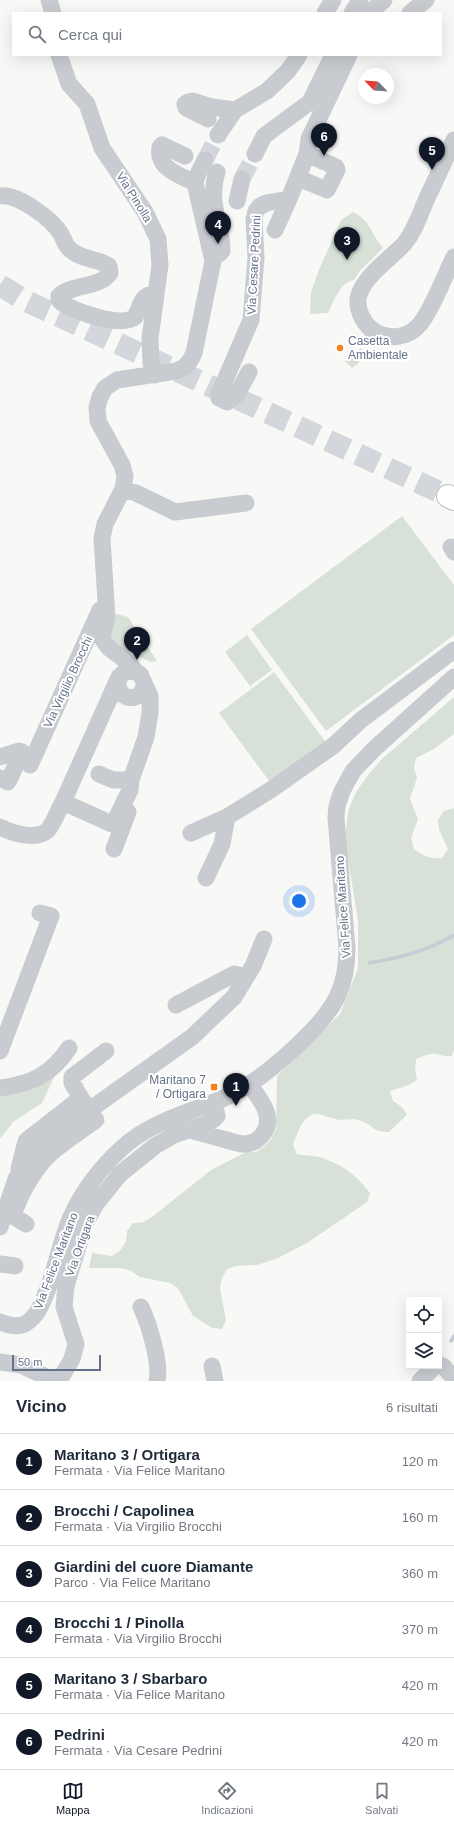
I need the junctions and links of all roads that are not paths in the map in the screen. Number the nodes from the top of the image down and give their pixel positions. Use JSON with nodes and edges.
{"nodes":[{"id":1,"x":49,"y":0,"type":"edge"},
{"id":2,"x":333,"y":0,"type":"edge"},
{"id":3,"x":360,"y":0,"type":"edge"},
{"id":4,"x":384,"y":0,"type":"edge"},
{"id":5,"x":426,"y":0,"type":"edge"},
{"id":6,"x":53,"y":12,"type":"edge"},
{"id":7,"x":326,"y":12,"type":"edge"},
{"id":8,"x":353,"y":12,"type":"edge"},
{"id":9,"x":370,"y":12,"type":"edge"},
{"id":10,"x":411,"y":12,"type":"edge"},
{"id":11,"x":59,"y":56,"type":"edge"},
{"id":12,"x":298,"y":56,"type":"edge"},
{"id":13,"x":333,"y":56,"type":"edge"},
{"id":14,"x":349,"y":56,"type":"edge"},
{"id":15,"x":235,"y":110,"type":"junction"},
{"id":16,"x":208,"y":119,"type":"dead end"},
{"id":17,"x":218,"y":134,"type":"tunnel mouth"},
{"id":18,"x":454,"y":140,"type":"edge"},
{"id":19,"x":255,"y":154,"type":"tunnel mouth"},
{"id":20,"x":308,"y":154,"type":"junction"},
{"id":21,"x":185,"y":156,"type":"dead end"},
{"id":22,"x":205,"y":160,"type":"tunnel mouth"},
{"id":23,"x":217,"y":172,"type":"tunnel mouth"},
{"id":24,"x":298,"y":178,"type":"junction"},
{"id":25,"x":242,"y":179,"type":"tunnel mouth"},
{"id":26,"x":196,"y":183,"type":"junction"},
{"id":27,"x":0,"y":196,"type":"edge"},
{"id":28,"x":289,"y":199,"type":"junction"},
{"id":29,"x":237,"y":201,"type":"dead end"},
{"id":30,"x":275,"y":230,"type":"dead end"},
{"id":31,"x":212,"y":256,"type":"junction"},
{"id":32,"x":454,"y":257,"type":"edge"},
{"id":33,"x":155,"y":293,"type":"junction"},
{"id":34,"x":249,"y":372,"type":"dead end"},
{"id":35,"x":155,"y":375,"type":"junction"},
{"id":36,"x":123,"y":489,"type":"junction"},
{"id":37,"x":246,"y":503,"type":"dead end"},
{"id":38,"x":105,"y":598,"type":"junction"},
{"id":39,"x":454,"y":650,"type":"edge"},
{"id":40,"x":454,"y":677,"type":"edge"},
{"id":41,"x":140,"y":679,"type":"junction"},
{"id":42,"x":118,"y":681,"type":"junction"},
{"id":43,"x":0,"y":757,"type":"edge"},
{"id":44,"x":30,"y":765,"type":"dead end"},
{"id":45,"x":99,"y":774,"type":"dead end"},
{"id":46,"x":0,"y":778,"type":"edge"},
{"id":47,"x":130,"y":785,"type":"junction"},
{"id":48,"x":63,"y":802,"type":"junction"},
{"id":49,"x":227,"y":818,"type":"junction"},
{"id":50,"x":0,"y":827,"type":"edge"},
{"id":51,"x":191,"y":833,"type":"dead end"},
{"id":52,"x":114,"y":849,"type":"dead end"},
{"id":53,"x":206,"y":878,"type":"dead end"},
{"id":54,"x":46,"y":915,"type":"dead end"},
{"id":55,"x":264,"y":939,"type":"dead end"},
{"id":56,"x":246,"y":977,"type":"junction"},
{"id":57,"x":176,"y":1005,"type":"dead end"},
{"id":58,"x":69,"y":1048,"type":"dead end"},
{"id":59,"x":0,"y":1051,"type":"edge"},
{"id":60,"x":106,"y":1051,"type":"dead end"},
{"id":61,"x":249,"y":1084,"type":"junction"},
{"id":62,"x":0,"y":1088,"type":"edge"},
{"id":63,"x":82,"y":1100,"type":"junction"},
{"id":64,"x":214,"y":1102,"type":"junction"},
{"id":65,"x":190,"y":1130,"type":"junction"},
{"id":66,"x":16,"y":1179,"type":"junction"},
{"id":67,"x":26,"y":1224,"type":"dead end"},
{"id":68,"x":0,"y":1227,"type":"edge"},
{"id":69,"x":140,"y":1307,"type":"dead end"},
{"id":70,"x":0,"y":1322,"type":"edge"},
{"id":71,"x":0,"y":1362,"type":"edge"},
{"id":72,"x":439,"y":1369,"type":"edge"},
{"id":73,"x":454,"y":1378,"type":"edge"},
{"id":74,"x":55,"y":1381,"type":"edge"},
{"id":75,"x":59,"y":1381,"type":"edge"},
{"id":76,"x":157,"y":1381,"type":"edge"},
{"id":77,"x":420,"y":1381,"type":"edge"},
{"id":78,"x":434,"y":1381,"type":"edge"}],
"edges":[{"from":1,"to":6,"type":"street"},
{"from":2,"to":7,"type":"street"},
{"from":3,"to":8,"type":"street"},
{"from":4,"to":9,"type":"street"},
{"from":5,"to":10,"type":"street"},
{"from":11,"to":33,"type":"street","name":"Via Pinolla"},
{"from":12,"to":15,"type":"street"},
{"from":13,"to":19,"type":"street"},
{"from":14,"to":20,"type":"street","name":"Via Cesare Pedrini"},
{"from":15,"to":16,"type":"street"},
{"from":15,"to":17,"type":"street"},
{"from":18,"to":32,"type":"street"},
{"from":20,"to":24,"type":"street","name":"Via Cesare Pedrini"},
{"from":20,"to":24,"type":"street"},
{"from":21,"to":26,"type":"street"},
{"from":22,"to":26,"type":"street"},
{"from":23,"to":31,"type":"street","name":"Via Virgilio Brocchi"},
{"from":24,"to":28,"type":"street","name":"Via Cesare Pedrini"},
{"from":25,"to":29,"type":"street"},
{"from":26,"to":31,"type":"street","name":"Via Virgilio Brocchi"},
{"from":27,"to":33,"type":"street"},
{"from":28,"to":30,"type":"street","name":"Via Cesare Pedrini"},
{"from":28,"to":34,"type":"street","name":"Via Cesare Pedrini"},
{"from":31,"to":35,"type":"street","name":"Via Virgilio Brocchi"},
{"from":33,"to":35,"type":"street","name":"Via Pinolla"},
{"from":35,"to":36,"type":"street","name":"Via Virgilio Brocchi"},
{"from":36,"to":37,"type":"street"},
{"from":36,"to":38,"type":"street","name":"Via Virgilio Brocchi"},
{"from":38,"to":41,"type":"street","name":"Via Virgilio Brocchi"},
{"from":38,"to":44,"type":"street","name":"Via Virgilio Brocchi"},
{"from":39,"to":49,"type":"street"},
{"from":40,"to":61,"type":"street","name":"Via Felice Maritano"},
{"from":41,"to":42,"type":"street"},
{"from":41,"to":42,"type":"street"},
{"from":41,"to":47,"type":"street","name":"Via Virgilio Brocchi"},
{"from":42,"to":48,"type":"street"},
{"from":43,"to":46,"type":"street"},
{"from":45,"to":47,"type":"street"},
{"from":47,"to":48,"type":"street","name":"Via Virgilio Brocchi"},
{"from":47,"to":52,"type":"street"},
{"from":48,"to":50,"type":"street"},
{"from":49,"to":51,"type":"street"},
{"from":49,"to":53,"type":"street"},
{"from":54,"to":59,"type":"street"},
{"from":55,"to":56,"type":"street"},
{"from":56,"to":57,"type":"street"},
{"from":56,"to":66,"type":"street"},
{"from":58,"to":62,"type":"street"},
{"from":60,"to":63,"type":"street"},
{"from":61,"to":64,"type":"street","name":"Via Felice Maritano"},
{"from":61,"to":65,"type":"street"},
{"from":63,"to":66,"type":"street"},
{"from":63,"to":67,"type":"street","bridge":true},
{"from":64,"to":65,"type":"street","name":"Via Ortigara"},
{"from":64,"to":70,"type":"street","name":"Via Felice Maritano"},
{"from":65,"to":75,"type":"street","name":"Via Ortigara"},
{"from":66,"to":68,"type":"street"},
{"from":69,"to":76,"type":"street"},
{"from":71,"to":74,"type":"street"},
{"from":72,"to":73,"type":"street"},
{"from":72,"to":77,"type":"street"},
{"from":72,"to":78,"type":"street"}]}
